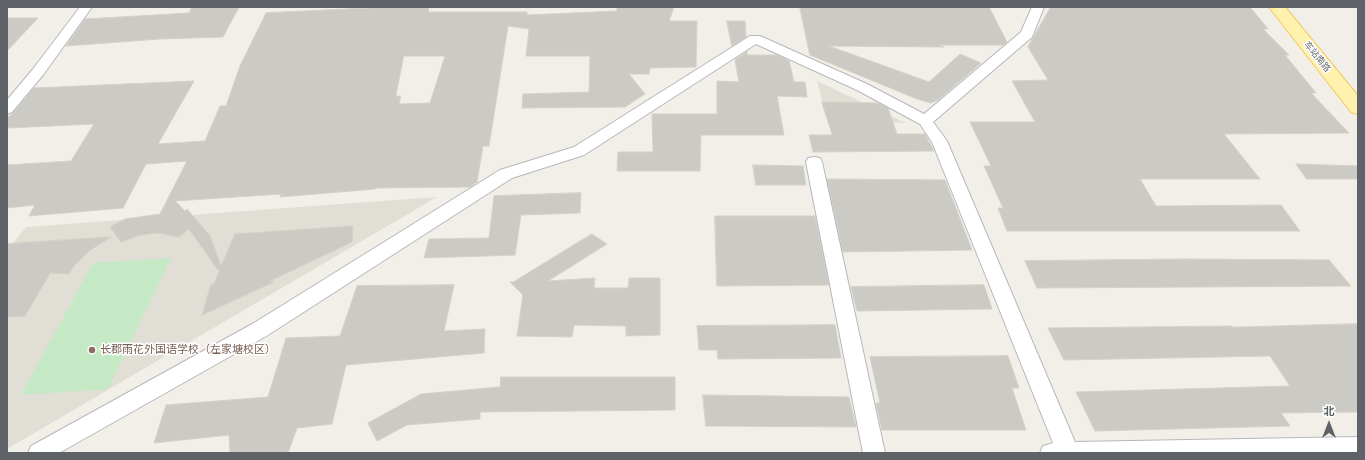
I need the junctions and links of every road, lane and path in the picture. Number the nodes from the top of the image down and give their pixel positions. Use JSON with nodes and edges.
{"nodes":[{"id":1,"x":86,"y":7,"type":"edge"},
{"id":2,"x":1038,"y":7,"type":"edge"},
{"id":3,"x":1277,"y":7,"type":"edge"},
{"id":4,"x":1290,"y":7,"type":"edge"},
{"id":5,"x":1358,"y":93,"type":"edge"},
{"id":6,"x":1358,"y":108,"type":"edge"},
{"id":7,"x":7,"y":109,"type":"edge"},
{"id":8,"x":925,"y":121,"type":"junction"},
{"id":9,"x":814,"y":162,"type":"dead end"},
{"id":10,"x":1358,"y":448,"type":"edge"},
{"id":11,"x":1117,"y":452,"type":"edge"},
{"id":12,"x":39,"y":453,"type":"edge"},
{"id":13,"x":874,"y":453,"type":"edge"},
{"id":14,"x":1059,"y":453,"type":"edge"}],
"edges":[{"from":1,"to":7,"type":"street"},
{"from":2,"to":8,"type":"street"},
{"from":3,"to":6,"type":"main road","name":"车站南路"},
{"from":4,"to":5,"type":"main road","name":"车站南路"},
{"from":8,"to":12,"type":"street"},
{"from":8,"to":14,"type":"street"},
{"from":9,"to":13,"type":"street"},
{"from":10,"to":11,"type":"street"},
{"from":11,"to":14,"type":"street"}]}
